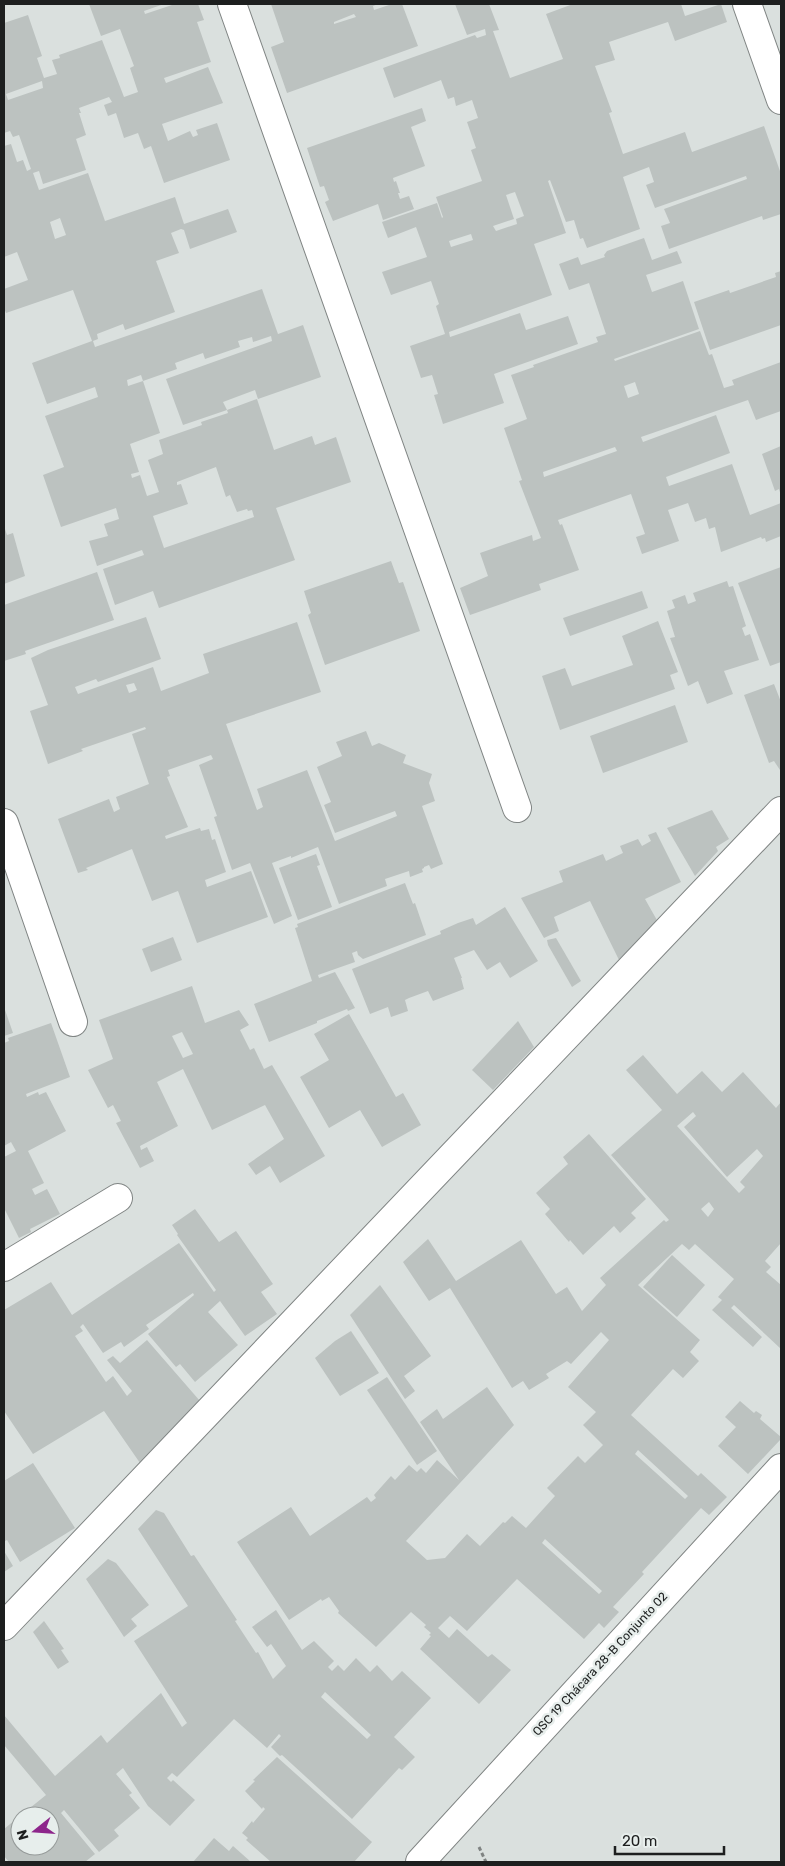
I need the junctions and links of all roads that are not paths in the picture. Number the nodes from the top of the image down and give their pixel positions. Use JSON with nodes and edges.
{"nodes":[{"id":1,"x":232,"y":4,"type":"edge"},
{"id":2,"x":747,"y":4,"type":"edge"},
{"id":3,"x":781,"y":100,"type":"edge"},
{"id":4,"x":517,"y":808,"type":"dead end"},
{"id":5,"x":781,"y":811,"type":"edge"},
{"id":6,"x":4,"y":823,"type":"edge"},
{"id":7,"x":73,"y":1022,"type":"dead end"},
{"id":8,"x":118,"y":1198,"type":"dead end"},
{"id":9,"x":4,"y":1267,"type":"edge"},
{"id":10,"x":781,"y":1468,"type":"edge"},
{"id":11,"x":4,"y":1626,"type":"edge"},
{"id":12,"x":420,"y":1862,"type":"edge"}],
"edges":[{"from":1,"to":4,"type":"street"},
{"from":2,"to":3,"type":"street"},
{"from":5,"to":11,"type":"street"},
{"from":6,"to":7,"type":"street"},
{"from":8,"to":9,"type":"street"},
{"from":10,"to":12,"type":"street","name":"QSC 19 Chácara 28-B Conjunto 02"}]}
